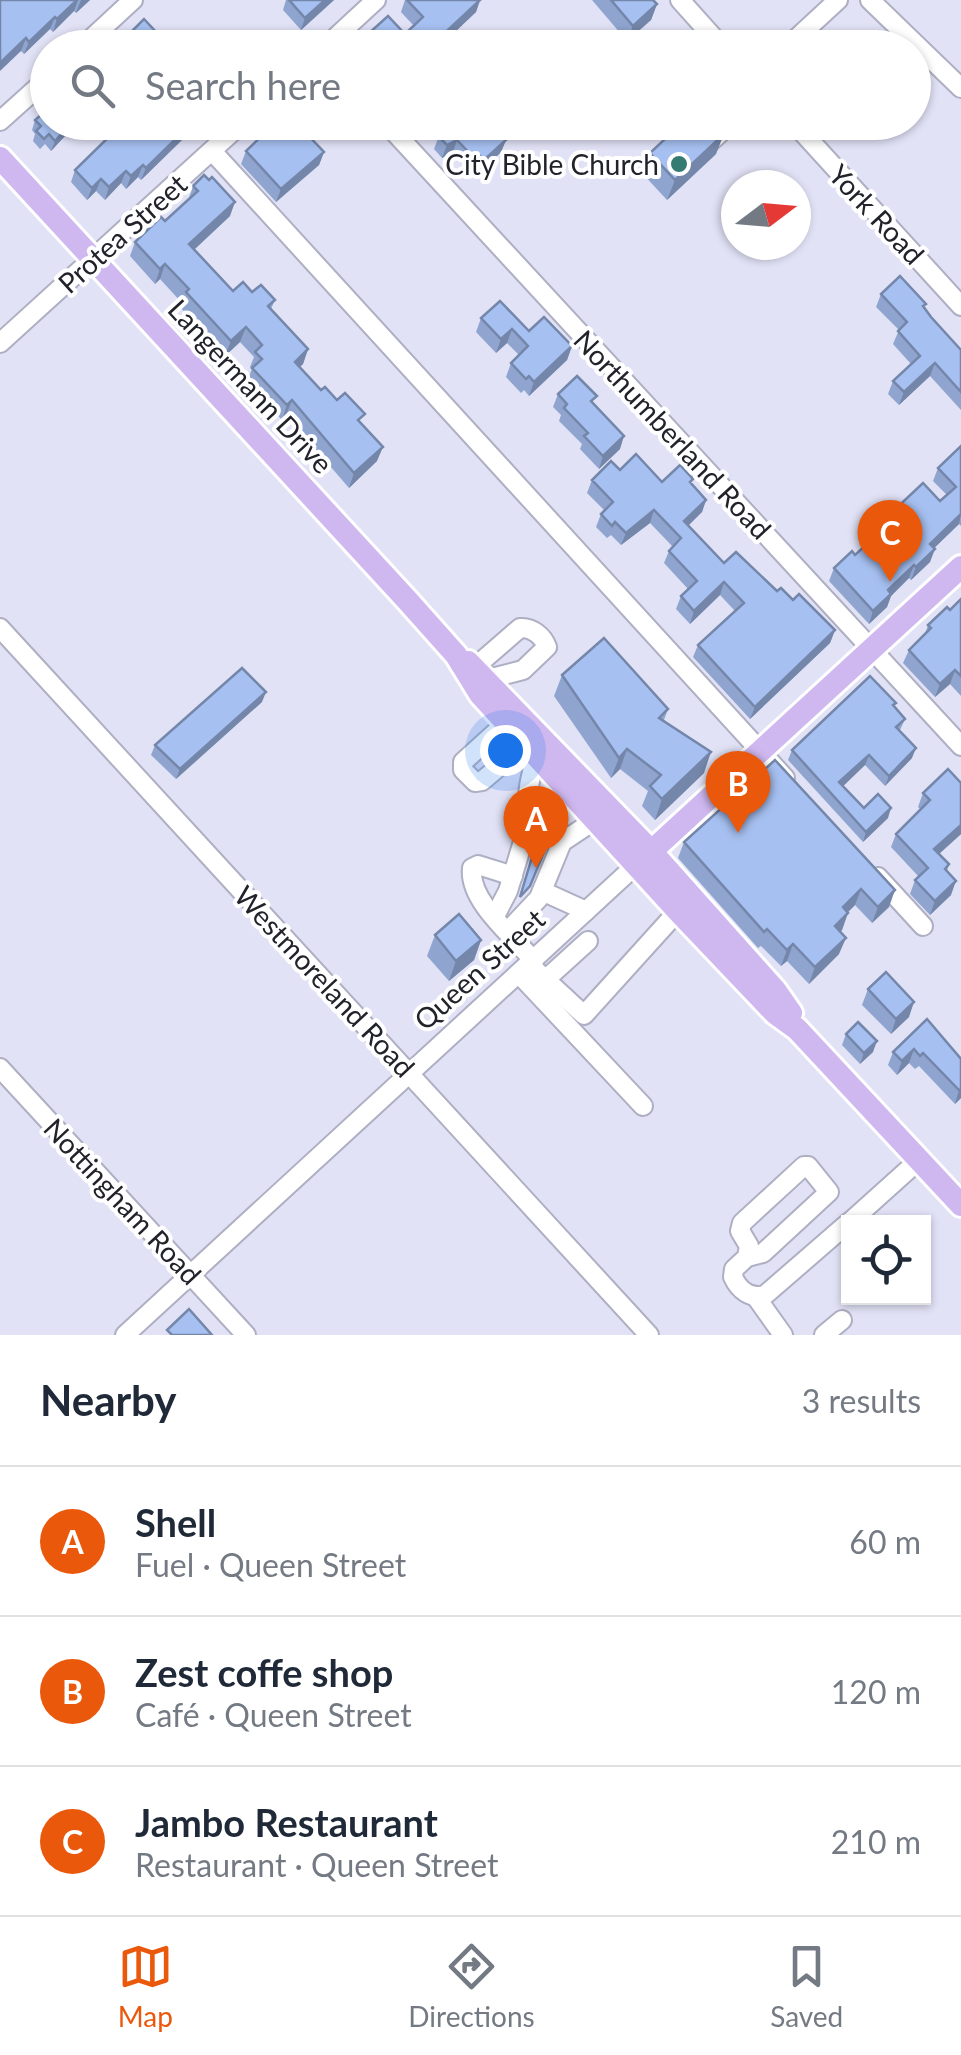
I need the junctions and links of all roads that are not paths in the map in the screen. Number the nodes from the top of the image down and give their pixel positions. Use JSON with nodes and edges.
{"nodes":[{"id":1,"x":133,"y":0,"type":"edge"},
{"id":2,"x":376,"y":0,"type":"edge"},
{"id":3,"x":680,"y":0,"type":"edge"},
{"id":4,"x":838,"y":0,"type":"edge"},
{"id":5,"x":870,"y":0,"type":"edge"},
{"id":6,"x":100,"y":30,"type":"edge"},
{"id":7,"x":344,"y":30,"type":"edge"},
{"id":8,"x":707,"y":30,"type":"edge"},
{"id":9,"x":806,"y":30,"type":"edge"},
{"id":10,"x":901,"y":30,"type":"edge"},
{"id":11,"x":931,"y":59,"type":"edge"},
{"id":12,"x":961,"y":88,"type":"edge"},
{"id":13,"x":30,"y":94,"type":"edge"},
{"id":14,"x":0,"y":120,"type":"edge"},
{"id":15,"x":223,"y":140,"type":"edge"},
{"id":16,"x":402,"y":140,"type":"edge"},
{"id":17,"x":809,"y":140,"type":"edge"},
{"id":18,"x":212,"y":150,"type":"junction"},
{"id":19,"x":0,"y":158,"type":"edge"},
{"id":20,"x":93,"y":259,"type":"junction"},
{"id":21,"x":961,"y":306,"type":"edge"},
{"id":22,"x":0,"y":343,"type":"edge"},
{"id":23,"x":961,"y":566,"type":"edge"},
{"id":24,"x":0,"y":628,"type":"edge"},
{"id":25,"x":870,"y":648,"type":"junction"},
{"id":26,"x":473,"y":667,"type":"junction"},
{"id":27,"x":506,"y":723,"type":"junction"},
{"id":28,"x":961,"y":746,"type":"edge"},
{"id":29,"x":759,"y":749,"type":"junction"},
{"id":30,"x":531,"y":750,"type":"junction"},
{"id":31,"x":800,"y":792,"type":"edge"},
{"id":32,"x":532,"y":816,"type":"junction"},
{"id":33,"x":595,"y":820,"type":"junction"},
{"id":34,"x":564,"y":839,"type":"junction"},
{"id":35,"x":644,"y":858,"type":"junction"},
{"id":36,"x":867,"y":865,"type":"edge"},
{"id":37,"x":512,"y":876,"type":"junction"},
{"id":38,"x":542,"y":891,"type":"junction"},
{"id":39,"x":586,"y":911,"type":"junction"},
{"id":40,"x":678,"y":911,"type":"junction"},
{"id":41,"x":495,"y":916,"type":"junction"},
{"id":42,"x":923,"y":926,"type":"dead end"},
{"id":43,"x":508,"y":931,"type":"junction"},
{"id":44,"x":588,"y":942,"type":"dead end"},
{"id":45,"x":528,"y":967,"type":"junction"},
{"id":46,"x":546,"y":980,"type":"junction"},
{"id":47,"x":796,"y":1028,"type":"junction"},
{"id":48,"x":0,"y":1068,"type":"edge"},
{"id":49,"x":410,"y":1072,"type":"junction"},
{"id":50,"x":643,"y":1106,"type":"dead end"},
{"id":51,"x":919,"y":1160,"type":"junction"},
{"id":52,"x":961,"y":1205,"type":"edge"},
{"id":53,"x":858,"y":1215,"type":"edge"},
{"id":54,"x":841,"y":1230,"type":"edge"},
{"id":55,"x":747,"y":1257,"type":"junction"},
{"id":56,"x":191,"y":1275,"type":"junction"},
{"id":57,"x":756,"y":1297,"type":"junction"},
{"id":58,"x":842,"y":1320,"type":"dead end"},
{"id":59,"x":125,"y":1335,"type":"edge"},
{"id":60,"x":246,"y":1335,"type":"edge"},
{"id":61,"x":649,"y":1335,"type":"edge"},
{"id":62,"x":783,"y":1335,"type":"edge"},
{"id":63,"x":824,"y":1335,"type":"edge"}],
"edges":[{"from":1,"to":6,"type":"street"},
{"from":2,"to":7,"type":"street"},
{"from":3,"to":8,"type":"street"},
{"from":4,"to":9,"type":"street"},
{"from":5,"to":10,"type":"street"},
{"from":11,"to":12,"type":"street"},
{"from":13,"to":14,"type":"street"},
{"from":15,"to":18,"type":"street","name":"Protea Street"},
{"from":16,"to":25,"type":"street","name":"Northumberland Road"},
{"from":17,"to":21,"type":"street","name":"York Road"},
{"from":18,"to":20,"type":"street","name":"Protea Street"},
{"from":18,"to":29,"type":"street"},
{"from":19,"to":20,"type":"main road","name":"Langermann Drive"},
{"from":20,"to":22,"type":"street","name":"Protea Street"},
{"from":20,"to":26,"type":"main road","name":"Langermann Drive"},
{"from":23,"to":25,"type":"main road","name":"Queen Street"},
{"from":24,"to":49,"type":"street","name":"Westmoreland Road"},
{"from":25,"to":28,"type":"street","name":"Northumberland Road"},
{"from":25,"to":29,"type":"main road","name":"Queen Street"},
{"from":26,"to":27,"type":"main road","name":"Langermann Drive"},
{"from":26,"to":35,"type":"main road","name":"Langermann Drive"},
{"from":27,"to":30,"type":"main road","name":"Langermann Drive"},
{"from":27,"to":30,"type":"street"},
{"from":29,"to":31,"type":"street"},
{"from":29,"to":35,"type":"main road","name":"Queen Street"},
{"from":30,"to":32,"type":"street"},
{"from":30,"to":33,"type":"main road","name":"Langermann Drive"},
{"from":32,"to":34,"type":"street"},
{"from":32,"to":37,"type":"street"},
{"from":33,"to":34,"type":"street"},
{"from":33,"to":35,"type":"main road","name":"Langermann Drive"},
{"from":34,"to":38,"type":"street"},
{"from":35,"to":39,"type":"street","name":"Queen Street"},
{"from":35,"to":40,"type":"main road","name":"Langermann Drive"},
{"from":35,"to":47,"type":"main road","name":"Langermann Drive"},
{"from":36,"to":42,"type":"street"},
{"from":37,"to":41,"type":"street"},
{"from":37,"to":41,"type":"street"},
{"from":38,"to":39,"type":"street"},
{"from":38,"to":43,"type":"street"},
{"from":39,"to":45,"type":"street","name":"Queen Street"},
{"from":40,"to":46,"type":"street"},
{"from":40,"to":47,"type":"main road","name":"Langermann Drive"},
{"from":41,"to":43,"type":"street"},
{"from":43,"to":45,"type":"street"},
{"from":44,"to":46,"type":"street"},
{"from":45,"to":46,"type":"street"},
{"from":45,"to":49,"type":"street","name":"Queen Street"},
{"from":45,"to":50,"type":"street"},
{"from":47,"to":51,"type":"main road","name":"Langermann Drive"},
{"from":48,"to":56,"type":"street","name":"Nottingham Road"},
{"from":49,"to":56,"type":"street","name":"Queen Street"},
{"from":49,"to":61,"type":"street","name":"Westmoreland Road"},
{"from":51,"to":52,"type":"main road","name":"Langermann Drive"},
{"from":51,"to":53,"type":"street"},
{"from":54,"to":57,"type":"street"},
{"from":55,"to":55,"type":"street"},
{"from":55,"to":57,"type":"street"},
{"from":56,"to":59,"type":"street","name":"Queen Street"},
{"from":56,"to":60,"type":"street","name":"Nottingham Road"},
{"from":57,"to":62,"type":"street"},
{"from":58,"to":63,"type":"street"}]}
